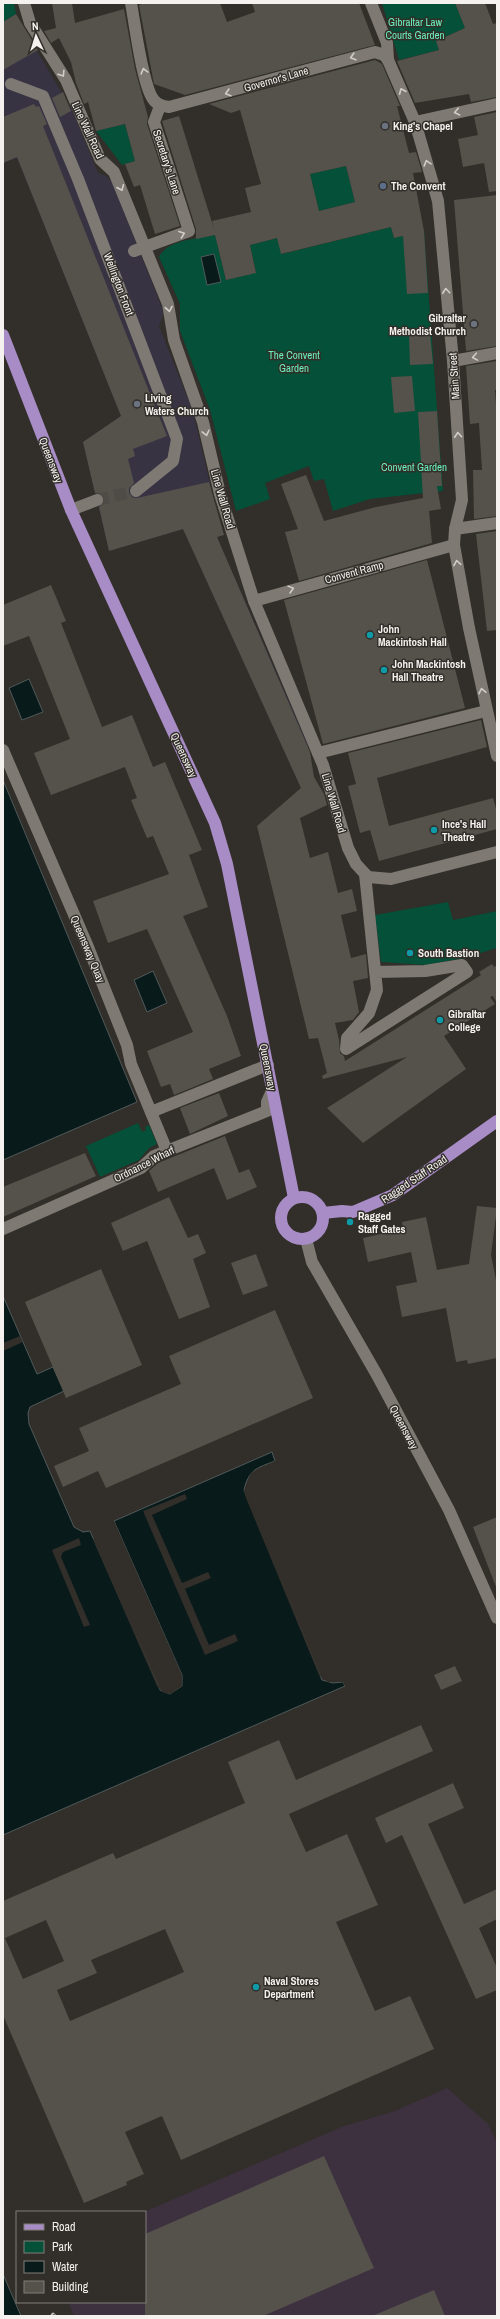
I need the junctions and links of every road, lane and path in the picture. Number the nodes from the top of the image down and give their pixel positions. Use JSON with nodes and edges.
{"nodes":[{"id":1,"x":24,"y":3,"type":"edge"},
{"id":2,"x":131,"y":3,"type":"edge"},
{"id":3,"x":371,"y":3,"type":"edge"},
{"id":4,"x":388,"y":60,"type":"junction"},
{"id":5,"x":11,"y":84,"type":"dead end"},
{"id":6,"x":497,"y":104,"type":"edge"},
{"id":7,"x":160,"y":106,"type":"junction"},
{"id":8,"x":415,"y":122,"type":"junction"},
{"id":9,"x":140,"y":249,"type":"junction"},
{"id":10,"x":3,"y":336,"type":"edge"},
{"id":11,"x":497,"y":353,"type":"edge"},
{"id":12,"x":453,"y":361,"type":"junction"},
{"id":13,"x":136,"y":491,"type":"tunnel mouth"},
{"id":14,"x":97,"y":500,"type":"tunnel mouth"},
{"id":15,"x":71,"y":510,"type":"junction"},
{"id":16,"x":497,"y":523,"type":"edge"},
{"id":17,"x":455,"y":529,"type":"junction"},
{"id":18,"x":454,"y":545,"type":"junction"},
{"id":19,"x":254,"y":601,"type":"junction"},
{"id":20,"x":486,"y":711,"type":"junction"},
{"id":21,"x":3,"y":750,"type":"edge"},
{"id":22,"x":318,"y":753,"type":"junction"},
{"id":23,"x":497,"y":756,"type":"edge"},
{"id":24,"x":497,"y":852,"type":"edge"},
{"id":25,"x":364,"y":874,"type":"junction"},
{"id":26,"x":375,"y":972,"type":"junction"},
{"id":27,"x":268,"y":1066,"type":"junction"},
{"id":28,"x":272,"y":1091,"type":"junction"},
{"id":29,"x":151,"y":1112,"type":"junction"},
{"id":30,"x":497,"y":1122,"type":"edge"},
{"id":31,"x":167,"y":1151,"type":"junction"},
{"id":32,"x":294,"y":1198,"type":"junction"},
{"id":33,"x":323,"y":1214,"type":"junction"},
{"id":34,"x":3,"y":1229,"type":"edge"},
{"id":35,"x":306,"y":1239,"type":"junction"},
{"id":36,"x":497,"y":1618,"type":"edge"}],
"edges":[{"from":1,"to":9,"type":"street","name":"Line Wall Road","one_way":true},
{"from":7,"to":2,"type":"street","one_way":true},
{"from":3,"to":4,"type":"street","name":"Main Street"},
{"from":4,"to":7,"type":"street","name":"Governor's Lane","one_way":true},
{"from":8,"to":4,"type":"street","name":"Main Street","one_way":true},
{"from":5,"to":13,"type":"street","name":"Wellington Front"},
{"from":6,"to":8,"type":"street","one_way":true},
{"from":9,"to":7,"type":"street","name":"Secretary's Lane","one_way":true},
{"from":12,"to":8,"type":"street","name":"Main Street","one_way":true},
{"from":9,"to":19,"type":"street","name":"Line Wall Road","one_way":true},
{"from":10,"to":15,"type":"main road","name":"Queensway"},
{"from":11,"to":12,"type":"street","one_way":true},
{"from":17,"to":12,"type":"street","name":"Main Street","one_way":true},
{"from":14,"to":15,"type":"street"},
{"from":15,"to":27,"type":"main road","name":"Queensway"},
{"from":16,"to":17,"type":"street"},
{"from":17,"to":18,"type":"street","name":"Main Street"},
{"from":19,"to":18,"type":"street","name":"Convent Ramp","one_way":true},
{"from":20,"to":18,"type":"street","name":"Main Street","one_way":true},
{"from":19,"to":22,"type":"street","name":"Line Wall Road"},
{"from":20,"to":22,"type":"street"},
{"from":20,"to":23,"type":"street","name":"Main Street"},
{"from":21,"to":29,"type":"street","name":"Queensway Quay"},
{"from":22,"to":25,"type":"street","name":"Line Wall Road"},
{"from":24,"to":25,"type":"street"},
{"from":25,"to":26,"type":"street"},
{"from":26,"to":26,"type":"street"},
{"from":27,"to":28,"type":"main road","name":"Queensway"},
{"from":27,"to":29,"type":"street"},
{"from":28,"to":31,"type":"street","name":"Ordnance Wharf"},
{"from":28,"to":32,"type":"main road","name":"Queensway"},
{"from":29,"to":31,"type":"street","name":"Queensway Quay"},
{"from":30,"to":33,"type":"main road","name":"Ragged Staff Road"},
{"from":31,"to":34,"type":"street","name":"Ordnance Wharf"},
{"from":32,"to":33,"type":"main road"},
{"from":32,"to":35,"type":"main road"},
{"from":33,"to":35,"type":"main road"},
{"from":35,"to":36,"type":"street","name":"Queensway"}]}
